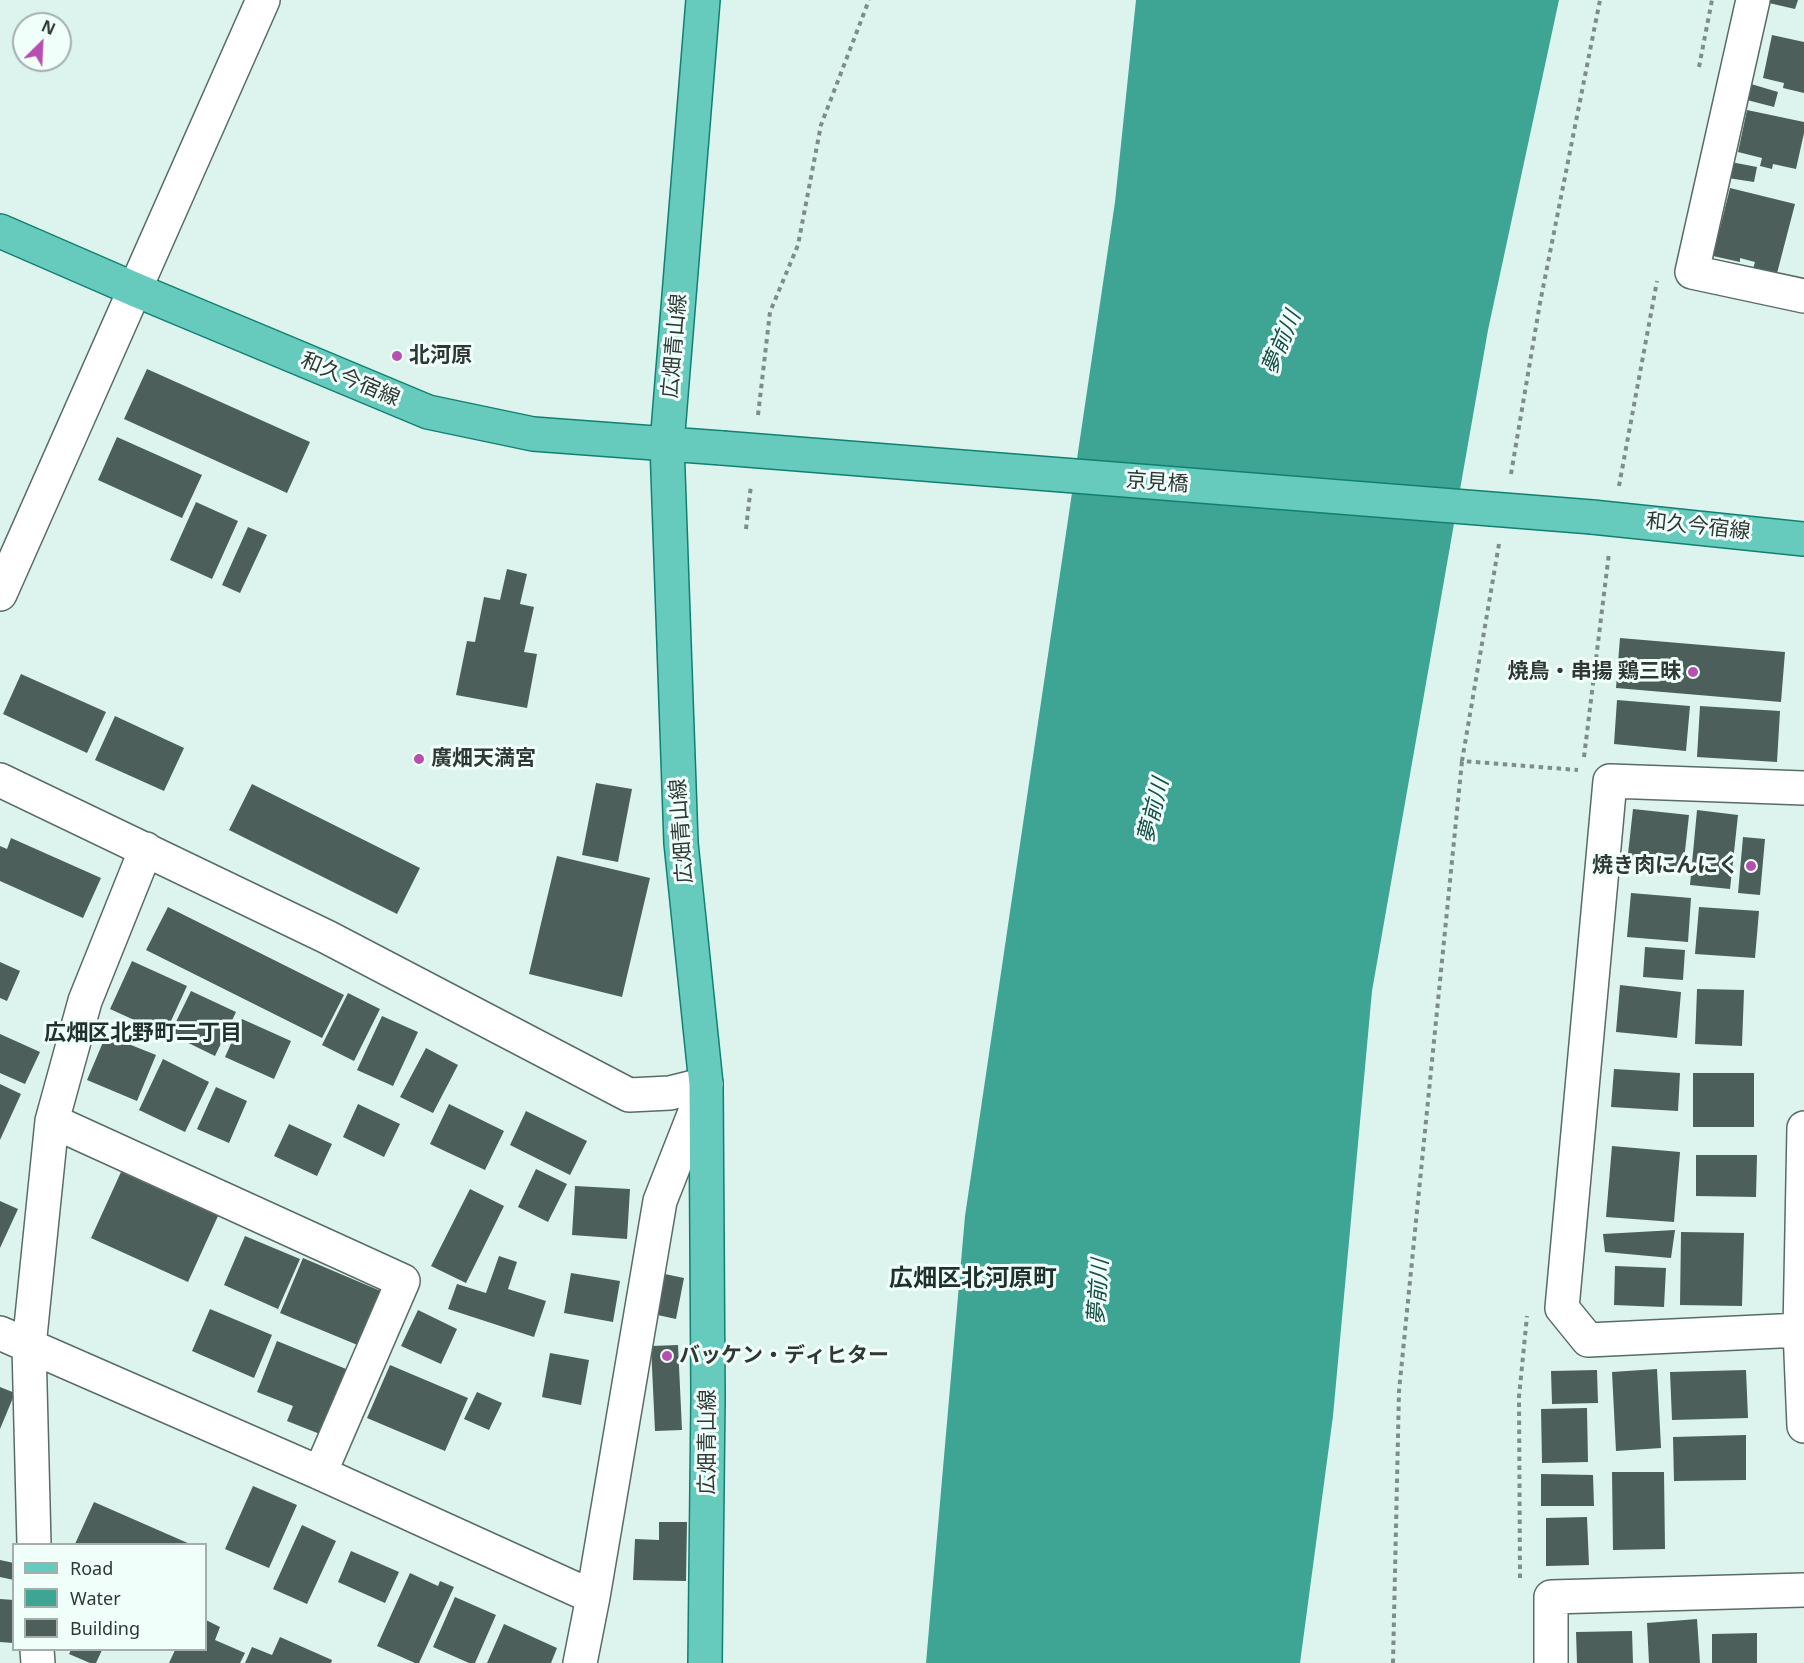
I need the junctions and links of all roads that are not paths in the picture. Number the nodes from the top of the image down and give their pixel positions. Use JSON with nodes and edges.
{"nodes":[{"id":1,"x":703,"y":0,"type":"edge"},
{"id":2,"x":1753,"y":0,"type":"edge"},
{"id":3,"x":258,"y":1,"type":"edge"},
{"id":4,"x":0,"y":231,"type":"edge"},
{"id":5,"x":136,"y":290,"type":"junction"},
{"id":6,"x":1804,"y":296,"type":"edge"},
{"id":7,"x":667,"y":444,"type":"junction"},
{"id":8,"x":722,"y":448,"type":"joint"},
{"id":9,"x":1592,"y":517,"type":"joint"},
{"id":10,"x":1804,"y":538,"type":"edge"},
{"id":11,"x":7,"y":561,"type":"edge"},
{"id":12,"x":0,"y":594,"type":"edge"},
{"id":13,"x":0,"y":780,"type":"edge"},
{"id":14,"x":1804,"y":788,"type":"edge"},
{"id":15,"x":146,"y":849,"type":"junction"},
{"id":16,"x":706,"y":1084,"type":"junction"},
{"id":17,"x":52,"y":1121,"type":"junction"},
{"id":18,"x":1804,"y":1128,"type":"edge"},
{"id":19,"x":1800,"y":1330,"type":"junction"},
{"id":20,"x":14,"y":1340,"type":"edge"},
{"id":21,"x":1804,"y":1426,"type":"edge"},
{"id":22,"x":320,"y":1473,"type":"junction"},
{"id":23,"x":34,"y":1543,"type":"edge"},
{"id":24,"x":1804,"y":1590,"type":"edge"},
{"id":25,"x":593,"y":1597,"type":"junction"},
{"id":26,"x":580,"y":1663,"type":"edge"},
{"id":27,"x":705,"y":1663,"type":"edge"},
{"id":28,"x":1551,"y":1663,"type":"edge"}],
"edges":[{"from":1,"to":7,"type":"main road","name":"広畑青山線"},
{"from":2,"to":6,"type":"street"},
{"from":3,"to":5,"type":"street"},
{"from":4,"to":5,"type":"main road","name":"和久今宿線"},
{"from":5,"to":7,"type":"main road","name":"和久今宿線"},
{"from":5,"to":11,"type":"street"},
{"from":7,"to":8,"type":"main road","name":"和久今宿線"},
{"from":7,"to":16,"type":"main road","name":"広畑青山線"},
{"from":8,"to":9,"type":"main road","name":"京見橋","bridge":true},
{"from":9,"to":10,"type":"main road","name":"和久今宿線"},
{"from":11,"to":12,"type":"street"},
{"from":13,"to":15,"type":"street"},
{"from":14,"to":19,"type":"street"},
{"from":15,"to":16,"type":"street"},
{"from":15,"to":17,"type":"street"},
{"from":16,"to":25,"type":"street"},
{"from":16,"to":27,"type":"main road","name":"広畑青山線"},
{"from":17,"to":20,"type":"street"},
{"from":17,"to":22,"type":"street"},
{"from":18,"to":19,"type":"street"},
{"from":19,"to":21,"type":"street"},
{"from":20,"to":22,"type":"street"},
{"from":20,"to":23,"type":"street"},
{"from":22,"to":25,"type":"street"},
{"from":24,"to":28,"type":"street"},
{"from":25,"to":26,"type":"street"}]}
